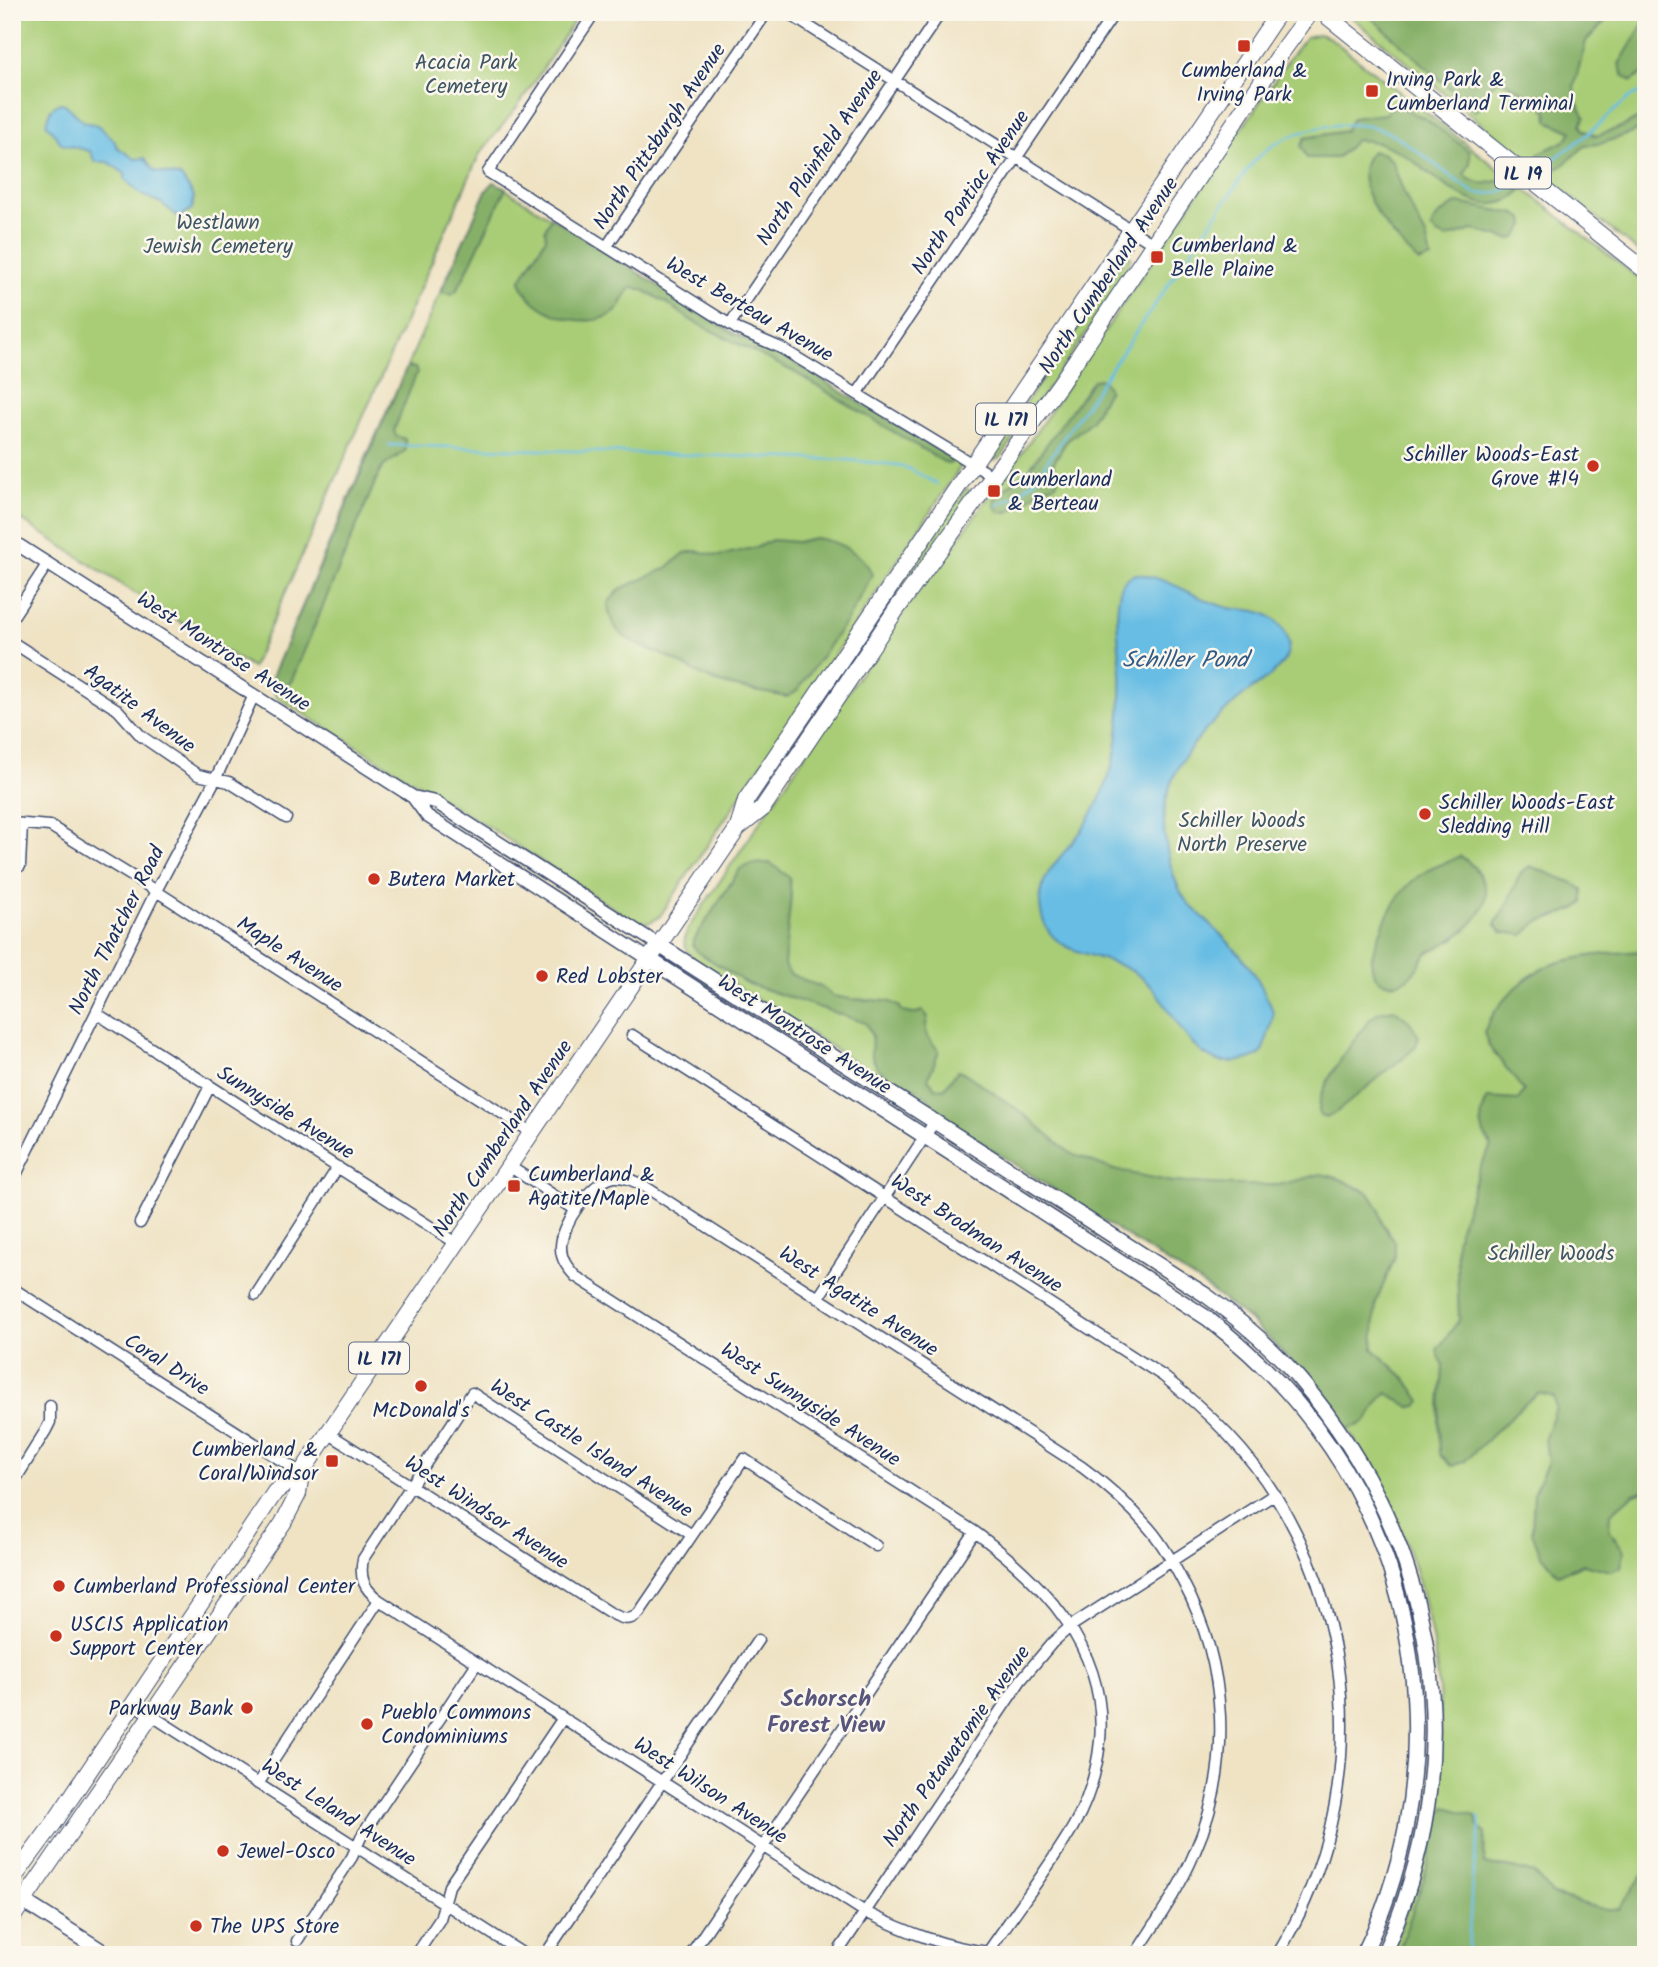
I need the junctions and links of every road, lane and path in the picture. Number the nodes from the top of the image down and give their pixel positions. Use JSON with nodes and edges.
{"nodes":[{"id":1,"x":595,"y":12,"type":"edge"},
{"id":2,"x":767,"y":12,"type":"edge"},
{"id":3,"x":786,"y":12,"type":"edge"},
{"id":4,"x":941,"y":12,"type":"edge"},
{"id":5,"x":1115,"y":12,"type":"edge"},
{"id":6,"x":1279,"y":12,"type":"edge"},
{"id":7,"x":1311,"y":12,"type":"edge"},
{"id":8,"x":1322,"y":12,"type":"edge"},
{"id":9,"x":895,"y":80,"type":"junction"},
{"id":10,"x":1017,"y":158,"type":"junction"},
{"id":11,"x":1133,"y":231,"type":"junction"},
{"id":12,"x":1155,"y":245,"type":"junction"},
{"id":13,"x":607,"y":246,"type":"junction"},
{"id":14,"x":1646,"y":271,"type":"edge"},
{"id":15,"x":730,"y":324,"type":"junction"},
{"id":16,"x":857,"y":394,"type":"junction"},
{"id":17,"x":974,"y":465,"type":"junction"},
{"id":18,"x":994,"y":477,"type":"junction"},
{"id":19,"x":12,"y":541,"type":"edge"},
{"id":20,"x":48,"y":563,"type":"junction"},
{"id":21,"x":12,"y":618,"type":"edge"},
{"id":22,"x":12,"y":642,"type":"edge"},
{"id":23,"x":254,"y":695,"type":"junction"},
{"id":24,"x":215,"y":780,"type":"junction"},
{"id":25,"x":413,"y":797,"type":"junction"},
{"id":26,"x":286,"y":818,"type":"dead end"},
{"id":27,"x":17,"y":824,"type":"edge"},
{"id":28,"x":738,"y":828,"type":"junction"},
{"id":29,"x":20,"y":866,"type":"dead end"},
{"id":30,"x":156,"y":891,"type":"junction"},
{"id":31,"x":659,"y":945,"type":"junction"},
{"id":32,"x":649,"y":959,"type":"junction"},
{"id":33,"x":96,"y":1013,"type":"junction"},
{"id":34,"x":632,"y":1035,"type":"dead end"},
{"id":35,"x":210,"y":1086,"type":"junction"},
{"id":36,"x":935,"y":1121,"type":"junction"},
{"id":37,"x":531,"y":1132,"type":"junction"},
{"id":38,"x":925,"y":1135,"type":"junction"},
{"id":39,"x":509,"y":1166,"type":"junction"},
{"id":40,"x":338,"y":1167,"type":"junction"},
{"id":41,"x":12,"y":1183,"type":"edge"},
{"id":42,"x":884,"y":1196,"type":"junction"},
{"id":43,"x":576,"y":1210,"type":"junction"},
{"id":44,"x":140,"y":1223,"type":"dead end"},
{"id":45,"x":456,"y":1242,"type":"junction"},
{"id":46,"x":12,"y":1288,"type":"edge"},
{"id":47,"x":256,"y":1295,"type":"dead end"},
{"id":48,"x":818,"y":1298,"type":"junction"},
{"id":49,"x":50,"y":1406,"type":"dead end"},
{"id":50,"x":328,"y":1433,"type":"junction"},
{"id":51,"x":301,"y":1473,"type":"junction"},
{"id":52,"x":12,"y":1485,"type":"edge"},
{"id":53,"x":411,"y":1485,"type":"junction"},
{"id":54,"x":1275,"y":1494,"type":"junction"},
{"id":55,"x":975,"y":1532,"type":"junction"},
{"id":56,"x":692,"y":1535,"type":"junction"},
{"id":57,"x":876,"y":1546,"type":"dead end"},
{"id":58,"x":1171,"y":1560,"type":"junction"},
{"id":59,"x":379,"y":1600,"type":"junction"},
{"id":60,"x":1071,"y":1626,"type":"junction"},
{"id":61,"x":758,"y":1640,"type":"dead end"},
{"id":62,"x":477,"y":1663,"type":"junction"},
{"id":63,"x":132,"y":1703,"type":"junction"},
{"id":64,"x":152,"y":1716,"type":"junction"},
{"id":65,"x":563,"y":1718,"type":"junction"},
{"id":66,"x":661,"y":1780,"type":"junction"},
{"id":67,"x":258,"y":1784,"type":"junction"},
{"id":68,"x":764,"y":1846,"type":"junction"},
{"id":69,"x":357,"y":1847,"type":"junction"},
{"id":70,"x":12,"y":1880,"type":"edge"},
{"id":71,"x":18,"y":1897,"type":"edge"},
{"id":72,"x":444,"y":1902,"type":"junction"},
{"id":73,"x":865,"y":1912,"type":"junction"},
{"id":74,"x":12,"y":1918,"type":"edge"},
{"id":75,"x":296,"y":1941,"type":"dead end"},
{"id":76,"x":987,"y":1953,"type":"edge"},
{"id":77,"x":108,"y":1955,"type":"edge"},
{"id":78,"x":416,"y":1955,"type":"edge"},
{"id":79,"x":524,"y":1955,"type":"edge"},
{"id":80,"x":545,"y":1955,"type":"edge"},
{"id":81,"x":690,"y":1955,"type":"edge"},
{"id":82,"x":836,"y":1955,"type":"edge"},
{"id":83,"x":1072,"y":1955,"type":"edge"},
{"id":84,"x":1135,"y":1955,"type":"edge"},
{"id":85,"x":1277,"y":1955,"type":"edge"},
{"id":86,"x":1363,"y":1955,"type":"edge"},
{"id":87,"x":1382,"y":1955,"type":"edge"}],
"edges":[{"from":1,"to":13,"type":"street","name":"West Berteau Avenue"},
{"from":2,"to":13,"type":"street","name":"North Pittsburgh Avenue"},
{"from":3,"to":9,"type":"street"},
{"from":4,"to":9,"type":"street","name":"North Plainfield Avenue"},
{"from":5,"to":10,"type":"street","name":"North Pontiac Avenue"},
{"from":6,"to":11,"type":"main road","name":"North Cumberland Avenue","number":"IL 171"},
{"from":7,"to":12,"type":"main road","name":"North Cumberland Avenue","number":"IL 171"},
{"from":8,"to":14,"type":"main road","number":"IL 19"},
{"from":9,"to":10,"type":"street"},
{"from":9,"to":15,"type":"street","name":"North Plainfield Avenue"},
{"from":10,"to":11,"type":"street"},
{"from":10,"to":16,"type":"street","name":"North Pontiac Avenue"},
{"from":11,"to":12,"type":"street"},
{"from":11,"to":17,"type":"main road","name":"North Cumberland Avenue","number":"IL 171"},
{"from":12,"to":18,"type":"main road","name":"North Cumberland Avenue","number":"IL 171"},
{"from":13,"to":15,"type":"street","name":"West Berteau Avenue"},
{"from":15,"to":16,"type":"street","name":"West Berteau Avenue"},
{"from":16,"to":17,"type":"street","name":"West Berteau Avenue"},
{"from":17,"to":18,"type":"street","name":"West Berteau Avenue"},
{"from":17,"to":28,"type":"main road","name":"North Cumberland Avenue","number":"IL 171"},
{"from":18,"to":28,"type":"main road","name":"North Cumberland Avenue","number":"IL 171"},
{"from":19,"to":20,"type":"street","name":"West Montrose Avenue"},
{"from":20,"to":21,"type":"street"},
{"from":20,"to":23,"type":"street","name":"West Montrose Avenue"},
{"from":22,"to":24,"type":"street","name":"Agatite Avenue"},
{"from":23,"to":24,"type":"street","name":"North Thatcher Road"},
{"from":23,"to":25,"type":"street","name":"West Montrose Avenue"},
{"from":24,"to":26,"type":"street","name":"Agatite Avenue"},
{"from":24,"to":30,"type":"street","name":"North Thatcher Road"},
{"from":25,"to":31,"type":"street","name":"West Montrose Avenue"},
{"from":25,"to":32,"type":"street","name":"West Montrose Avenue"},
{"from":27,"to":29,"type":"street","name":"Maple Avenue"},
{"from":27,"to":30,"type":"street","name":"Maple Avenue"},
{"from":28,"to":31,"type":"main road","name":"North Cumberland Avenue","number":"IL 171"},
{"from":30,"to":33,"type":"street","name":"North Thatcher Road"},
{"from":30,"to":37,"type":"street","name":"Maple Avenue"},
{"from":31,"to":32,"type":"main road","name":"North Cumberland Avenue","number":"IL 171"},
{"from":31,"to":36,"type":"main road","name":"West Montrose Avenue"},
{"from":32,"to":37,"type":"main road","name":"North Cumberland Avenue","number":"IL 171"},
{"from":32,"to":38,"type":"main road","name":"West Montrose Avenue"},
{"from":33,"to":35,"type":"street","name":"Sunnyside Avenue"},
{"from":33,"to":41,"type":"street","name":"North Thatcher Road"},
{"from":34,"to":42,"type":"street","name":"West Brodman Avenue"},
{"from":35,"to":40,"type":"street","name":"Sunnyside Avenue"},
{"from":35,"to":44,"type":"street"},
{"from":36,"to":38,"type":"street"},
{"from":36,"to":87,"type":"main road","name":"West Montrose Avenue"},
{"from":37,"to":39,"type":"main road","name":"North Cumberland Avenue","number":"IL 171"},
{"from":38,"to":42,"type":"street"},
{"from":38,"to":86,"type":"main road","name":"West Montrose Avenue"},
{"from":39,"to":43,"type":"street"},
{"from":39,"to":45,"type":"main road","name":"North Cumberland Avenue","number":"IL 171"},
{"from":40,"to":45,"type":"street","name":"Sunnyside Avenue"},
{"from":40,"to":47,"type":"street"},
{"from":42,"to":48,"type":"street"},
{"from":42,"to":54,"type":"street","name":"West Brodman Avenue"},
{"from":43,"to":48,"type":"street","name":"West Agatite Avenue"},
{"from":43,"to":55,"type":"street","name":"West Sunnyside Avenue"},
{"from":45,"to":50,"type":"main road","name":"North Cumberland Avenue","number":"IL 171"},
{"from":46,"to":51,"type":"street","name":"Coral Drive"},
{"from":48,"to":58,"type":"street","name":"West Agatite Avenue"},
{"from":49,"to":52,"type":"street"},
{"from":50,"to":51,"type":"main road","name":"North Cumberland Avenue","number":"IL 171"},
{"from":50,"to":53,"type":"street","name":"West Windsor Avenue"},
{"from":51,"to":63,"type":"main road","name":"North Cumberland Avenue","number":"IL 171"},
{"from":51,"to":64,"type":"main road","name":"North Cumberland Avenue","number":"IL 171"},
{"from":53,"to":56,"type":"street","name":"West Windsor Avenue"},
{"from":53,"to":56,"type":"street","name":"West Castle Island Avenue"},
{"from":53,"to":59,"type":"street","name":"West Wilson Avenue"},
{"from":54,"to":58,"type":"street","name":"North Potawatomie Avenue"},
{"from":54,"to":85,"type":"street","name":"West Brodman Avenue"},
{"from":55,"to":60,"type":"street","name":"West Sunnyside Avenue"},
{"from":55,"to":68,"type":"street"},
{"from":56,"to":57,"type":"street"},
{"from":58,"to":60,"type":"street","name":"North Potawatomie Avenue"},
{"from":58,"to":84,"type":"street","name":"West Agatite Avenue"},
{"from":59,"to":62,"type":"street","name":"West Wilson Avenue"},
{"from":59,"to":67,"type":"street"},
{"from":60,"to":73,"type":"street","name":"North Potawatomie Avenue"},
{"from":60,"to":76,"type":"street","name":"West Sunnyside Avenue"},
{"from":61,"to":66,"type":"street"},
{"from":62,"to":65,"type":"street","name":"West Wilson Avenue"},
{"from":62,"to":69,"type":"street"},
{"from":63,"to":64,"type":"street","name":"West Leland Avenue"},
{"from":63,"to":70,"type":"main road","name":"North Cumberland Avenue","number":"IL 171"},
{"from":64,"to":67,"type":"street","name":"West Leland Avenue"},
{"from":64,"to":71,"type":"main road","name":"North Cumberland Avenue","number":"IL 171"},
{"from":65,"to":66,"type":"street","name":"West Wilson Avenue"},
{"from":65,"to":72,"type":"street"},
{"from":66,"to":68,"type":"street","name":"West Wilson Avenue"},
{"from":66,"to":80,"type":"street"},
{"from":67,"to":69,"type":"street","name":"West Leland Avenue"},
{"from":68,"to":73,"type":"street","name":"West Wilson Avenue"},
{"from":68,"to":81,"type":"street"},
{"from":69,"to":72,"type":"street","name":"West Leland Avenue"},
{"from":69,"to":75,"type":"street"},
{"from":71,"to":74,"type":"main road","name":"North Cumberland Avenue","number":"IL 171"},
{"from":71,"to":77,"type":"main road"},
{"from":72,"to":78,"type":"street"},
{"from":72,"to":79,"type":"street","name":"West Leland Avenue"},
{"from":73,"to":76,"type":"street","name":"West Wilson Avenue"},
{"from":73,"to":82,"type":"street","name":"North Potawatomie Avenue"},
{"from":76,"to":83,"type":"street","name":"West Wilson Avenue"}]}
